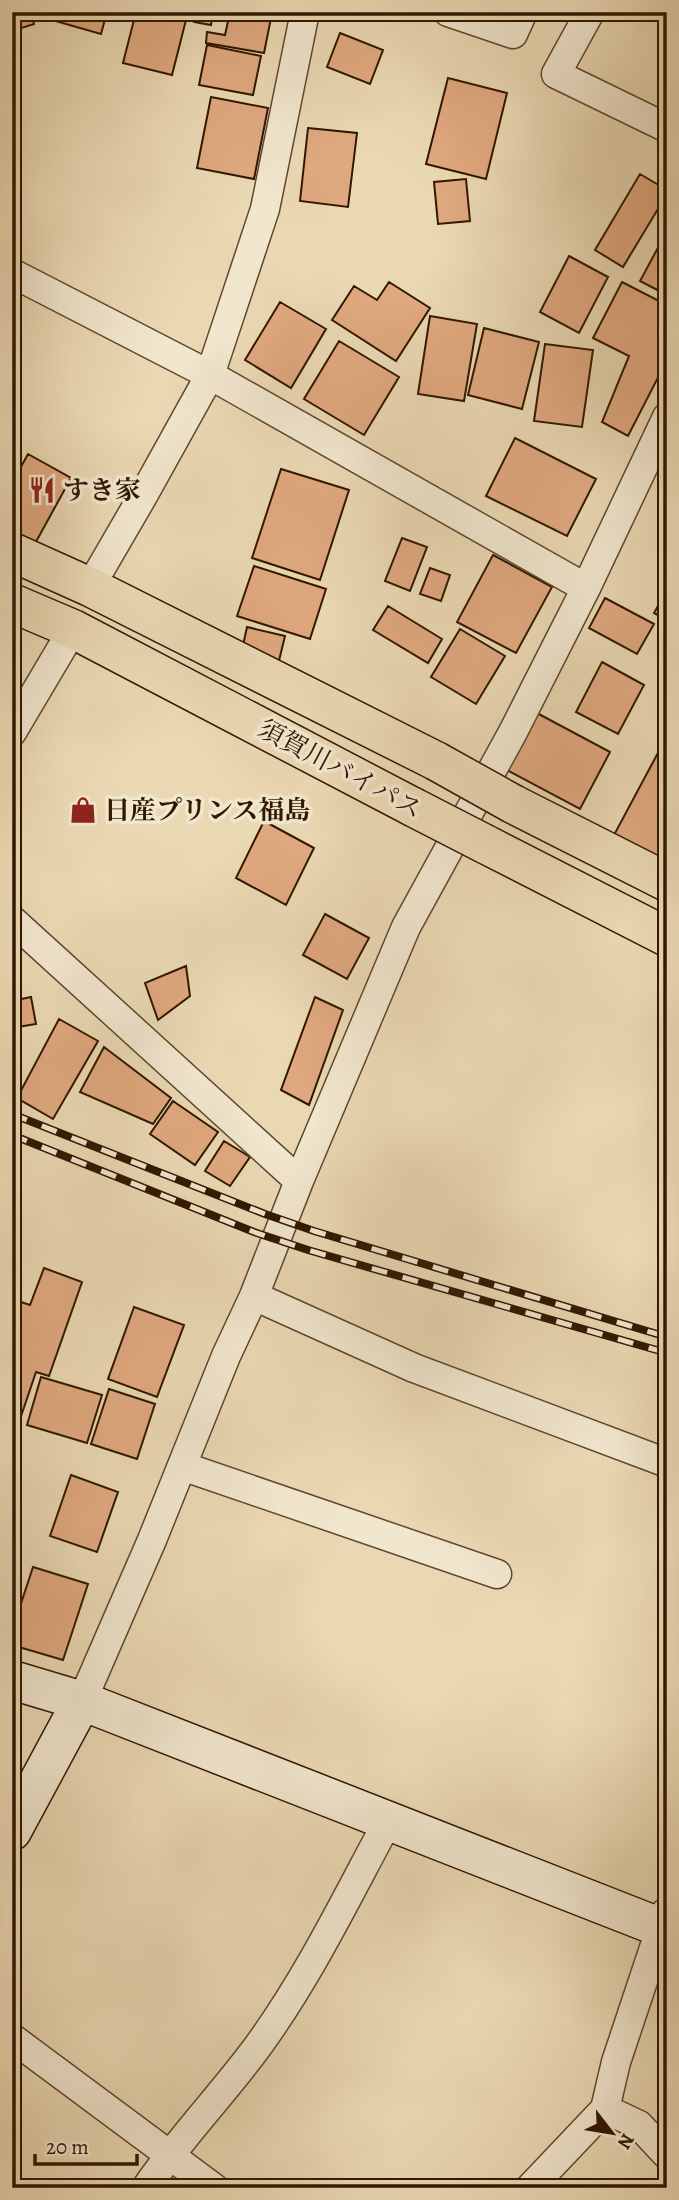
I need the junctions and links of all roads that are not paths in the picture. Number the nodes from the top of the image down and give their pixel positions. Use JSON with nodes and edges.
{"nodes":[{"id":1,"x":305,"y":12,"type":"edge"},
{"id":2,"x":448,"y":12,"type":"edge"},
{"id":3,"x":523,"y":12,"type":"edge"},
{"id":4,"x":590,"y":12,"type":"edge"},
{"id":5,"x":667,"y":128,"type":"edge"},
{"id":6,"x":12,"y":273,"type":"edge"},
{"id":7,"x":210,"y":375,"type":"junction"},
{"id":8,"x":667,"y":417,"type":"edge"},
{"id":9,"x":12,"y":552,"type":"edge"},
{"id":10,"x":90,"y":587,"type":"junction"},
{"id":11,"x":586,"y":588,"type":"junction"},
{"id":12,"x":12,"y":603,"type":"edge"},
{"id":13,"x":73,"y":629,"type":"junction"},
{"id":14,"x":12,"y":732,"type":"edge"},
{"id":15,"x":667,"y":882,"type":"edge"},
{"id":16,"x":12,"y":920,"type":"edge"},
{"id":17,"x":667,"y":937,"type":"edge"},
{"id":18,"x":299,"y":1181,"type":"junction"},
{"id":19,"x":254,"y":1296,"type":"junction"},
{"id":20,"x":667,"y":1463,"type":"edge"},
{"id":21,"x":181,"y":1466,"type":"junction"},
{"id":22,"x":497,"y":1574,"type":"dead end"},
{"id":23,"x":12,"y":1680,"type":"edge"},
{"id":24,"x":82,"y":1701,"type":"junction"},
{"id":25,"x":388,"y":1821,"type":"junction"},
{"id":26,"x":12,"y":1831,"type":"edge"},
{"id":27,"x":665,"y":1922,"type":"edge"},
{"id":28,"x":12,"y":2038,"type":"edge"},
{"id":29,"x":606,"y":2109,"type":"junction"},
{"id":30,"x":169,"y":2154,"type":"junction"},
{"id":31,"x":667,"y":2155,"type":"edge"},
{"id":32,"x":146,"y":2188,"type":"edge"},
{"id":33,"x":214,"y":2188,"type":"edge"},
{"id":34,"x":530,"y":2188,"type":"edge"}],
"edges":[{"from":1,"to":7,"type":"street"},
{"from":2,"to":3,"type":"street"},
{"from":4,"to":5,"type":"street"},
{"from":6,"to":7,"type":"street"},
{"from":7,"to":10,"type":"street"},
{"from":7,"to":11,"type":"street"},
{"from":8,"to":11,"type":"street"},
{"from":9,"to":10,"type":"highway","name":"須賀川バイパス"},
{"from":10,"to":15,"type":"highway","name":"須賀川バイパス","bridge":true},
{"from":11,"to":18,"type":"street"},
{"from":12,"to":13,"type":"highway","name":"須賀川バイパス"},
{"from":13,"to":14,"type":"street"},
{"from":13,"to":17,"type":"highway","name":"須賀川バイパス","bridge":true},
{"from":16,"to":18,"type":"street"},
{"from":18,"to":19,"type":"street"},
{"from":19,"to":20,"type":"street"},
{"from":19,"to":21,"type":"street"},
{"from":21,"to":22,"type":"street"},
{"from":21,"to":24,"type":"street"},
{"from":23,"to":24,"type":"street"},
{"from":24,"to":25,"type":"street"},
{"from":24,"to":26,"type":"street"},
{"from":25,"to":27,"type":"street"},
{"from":25,"to":30,"type":"street"},
{"from":27,"to":29,"type":"street"},
{"from":28,"to":30,"type":"street"},
{"from":29,"to":31,"type":"street"},
{"from":29,"to":34,"type":"street"},
{"from":30,"to":32,"type":"street"},
{"from":30,"to":33,"type":"street"}]}
